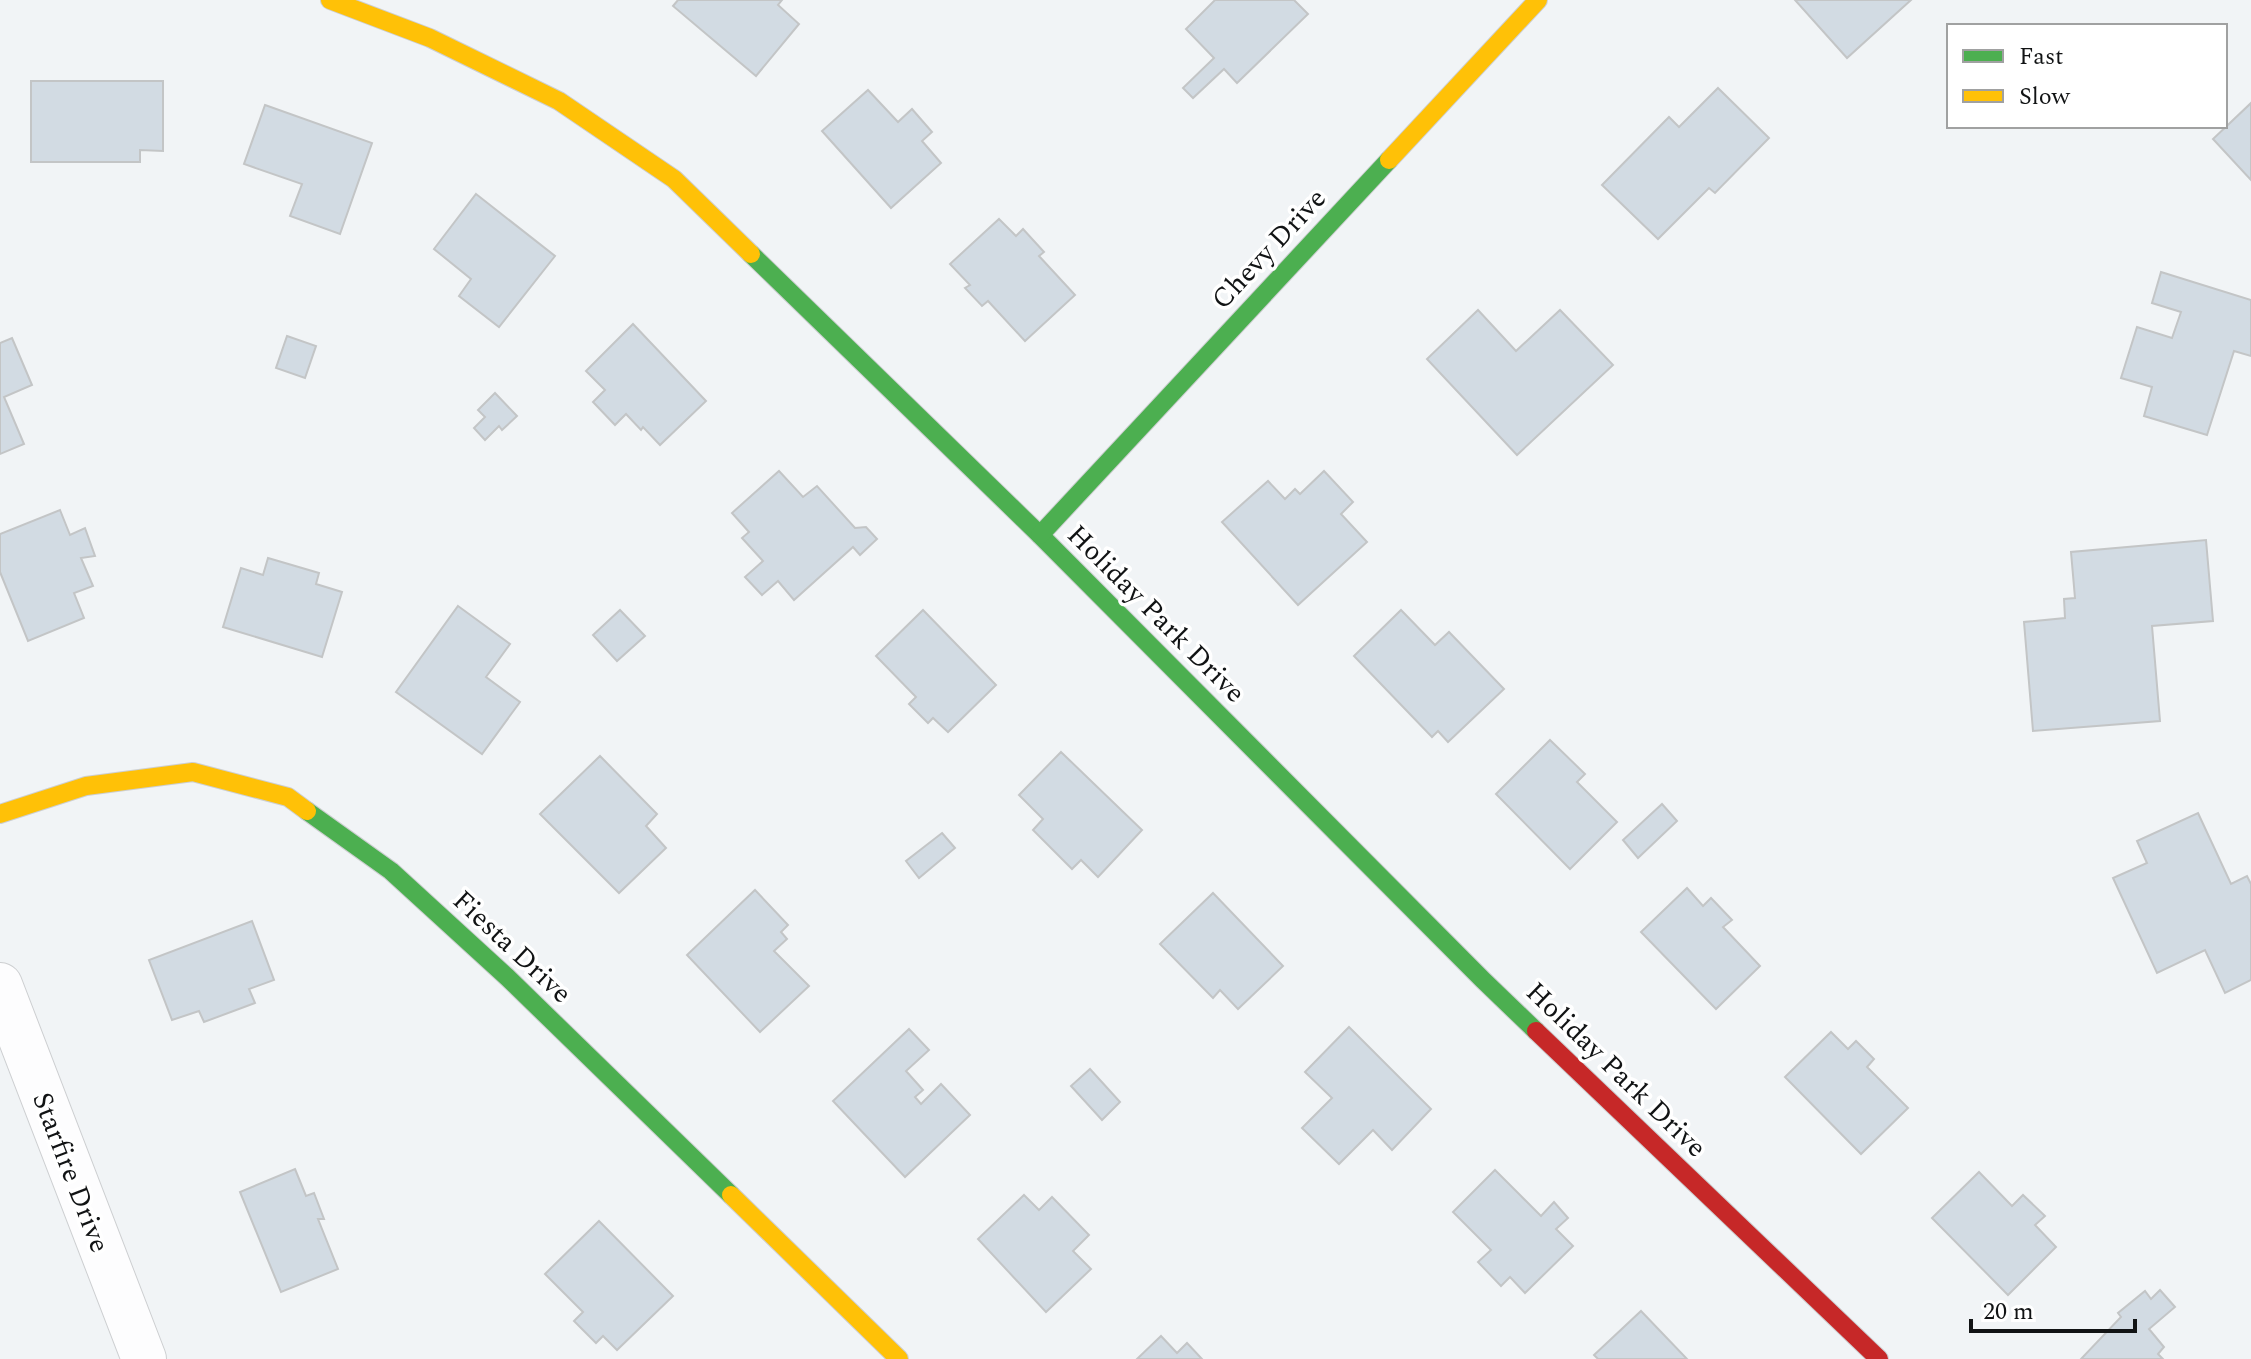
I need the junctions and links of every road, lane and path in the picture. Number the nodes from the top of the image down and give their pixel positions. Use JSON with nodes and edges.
{"nodes":[{"id":1,"x":330,"y":0,"type":"edge"},
{"id":2,"x":1538,"y":0,"type":"edge"},
{"id":3,"x":1040,"y":535,"type":"junction"},
{"id":4,"x":0,"y":814,"type":"edge"},
{"id":5,"x":0,"y":985,"type":"edge"},
{"id":6,"x":144,"y":1359,"type":"edge"},
{"id":7,"x":899,"y":1359,"type":"edge"},
{"id":8,"x":1879,"y":1359,"type":"edge"}],
"edges":[{"from":1,"to":3,"type":"street","name":"Holiday Park Drive"},
{"from":2,"to":3,"type":"street","name":"Chevy Drive"},
{"from":3,"to":8,"type":"street","name":"Holiday Park Drive"},
{"from":4,"to":7,"type":"street","name":"Fiesta Drive"},
{"from":5,"to":6,"type":"street","name":"Starfire Drive"}]}
